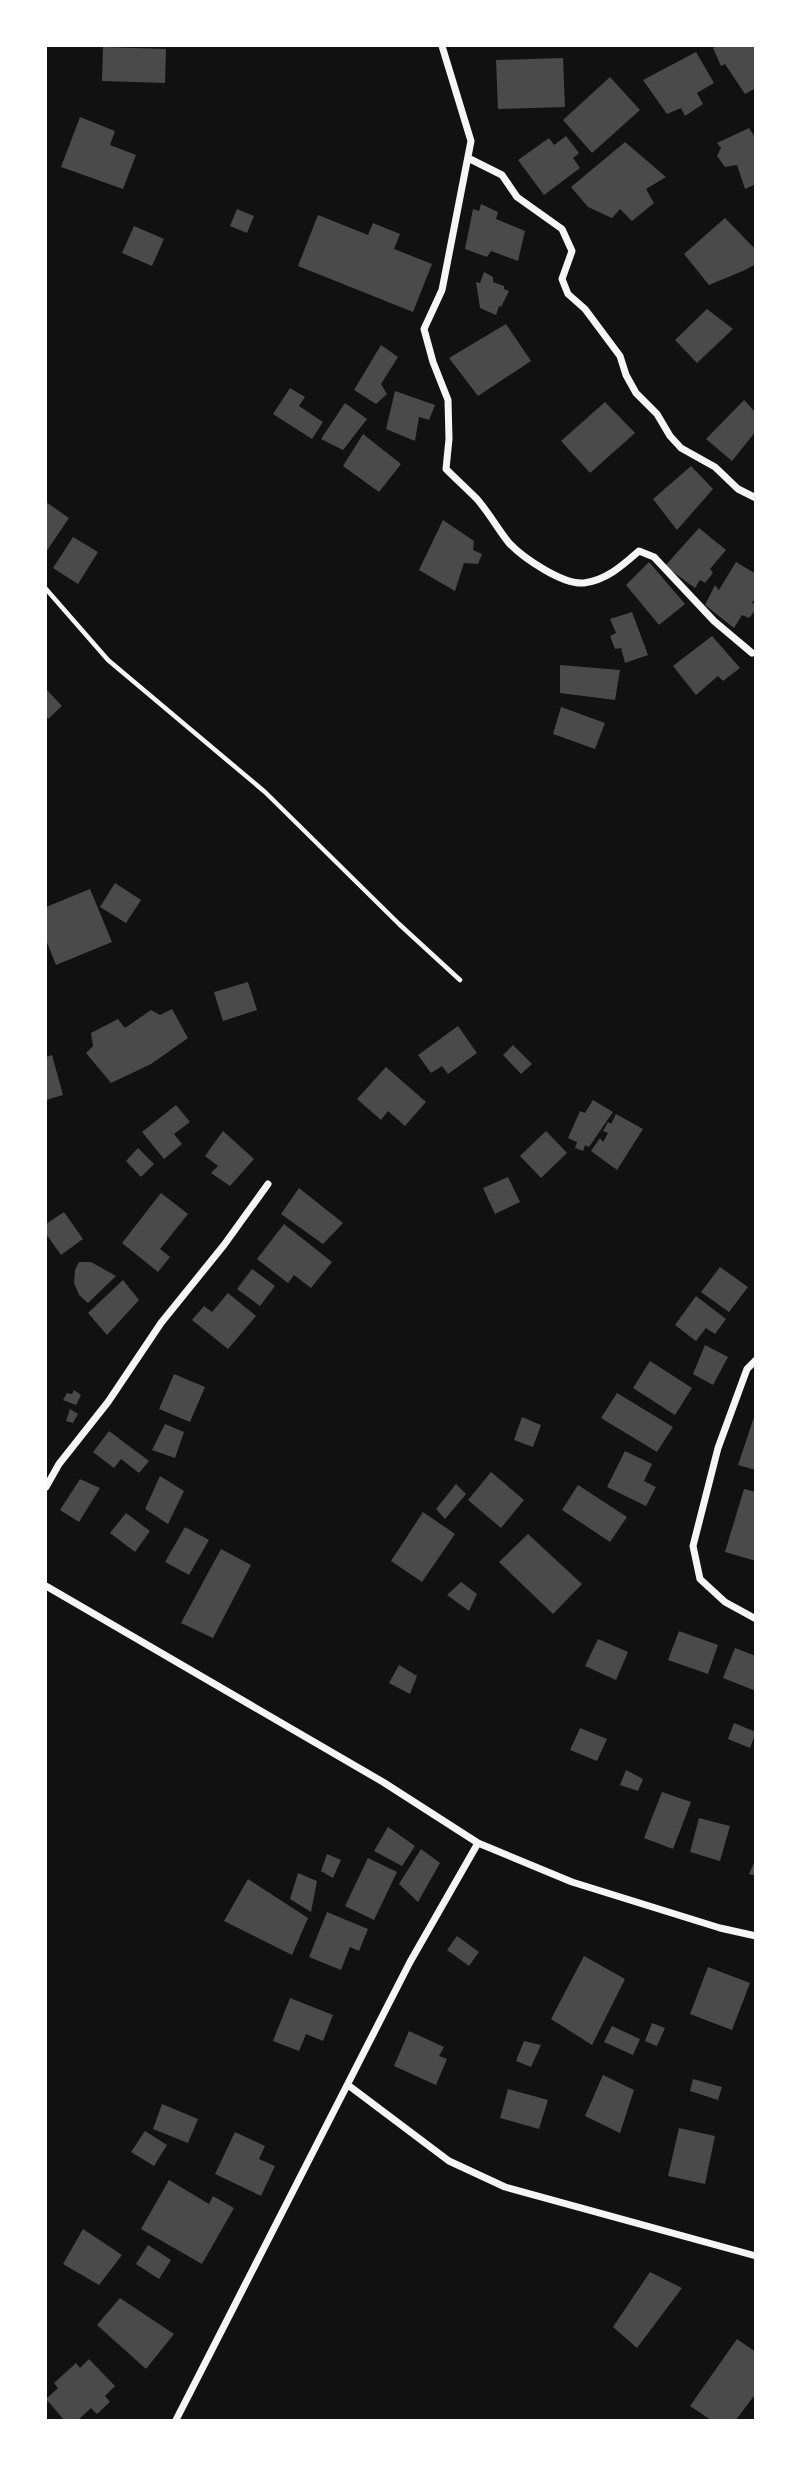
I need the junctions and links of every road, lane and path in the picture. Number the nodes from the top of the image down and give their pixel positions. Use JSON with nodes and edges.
{"nodes":[{"id":1,"x":442,"y":46,"type":"edge"},
{"id":2,"x":468,"y":158,"type":"junction"},
{"id":3,"x":755,"y":498,"type":"edge"},
{"id":4,"x":46,"y":589,"type":"edge"},
{"id":5,"x":752,"y":653,"type":"dead end"},
{"id":6,"x":460,"y":980,"type":"dead end"},
{"id":7,"x":268,"y":1184,"type":"dead end"},
{"id":8,"x":755,"y":1360,"type":"edge"},
{"id":9,"x":46,"y":1486,"type":"edge"},
{"id":10,"x":46,"y":1586,"type":"edge"},
{"id":11,"x":755,"y":1619,"type":"edge"},
{"id":12,"x":478,"y":1843,"type":"junction"},
{"id":13,"x":755,"y":1936,"type":"edge"},
{"id":14,"x":348,"y":2085,"type":"junction"},
{"id":15,"x":755,"y":2256,"type":"edge"},
{"id":16,"x":176,"y":2420,"type":"edge"}],
"edges":[{"from":1,"to":2,"type":"street"},
{"from":2,"to":3,"type":"street"},
{"from":2,"to":5,"type":"street"},
{"from":4,"to":6,"type":"path"},
{"from":7,"to":9,"type":"street"},
{"from":8,"to":11,"type":"street"},
{"from":10,"to":12,"type":"street"},
{"from":12,"to":13,"type":"street"},
{"from":12,"to":14,"type":"street"},
{"from":14,"to":15,"type":"street"},
{"from":14,"to":16,"type":"street"}]}
